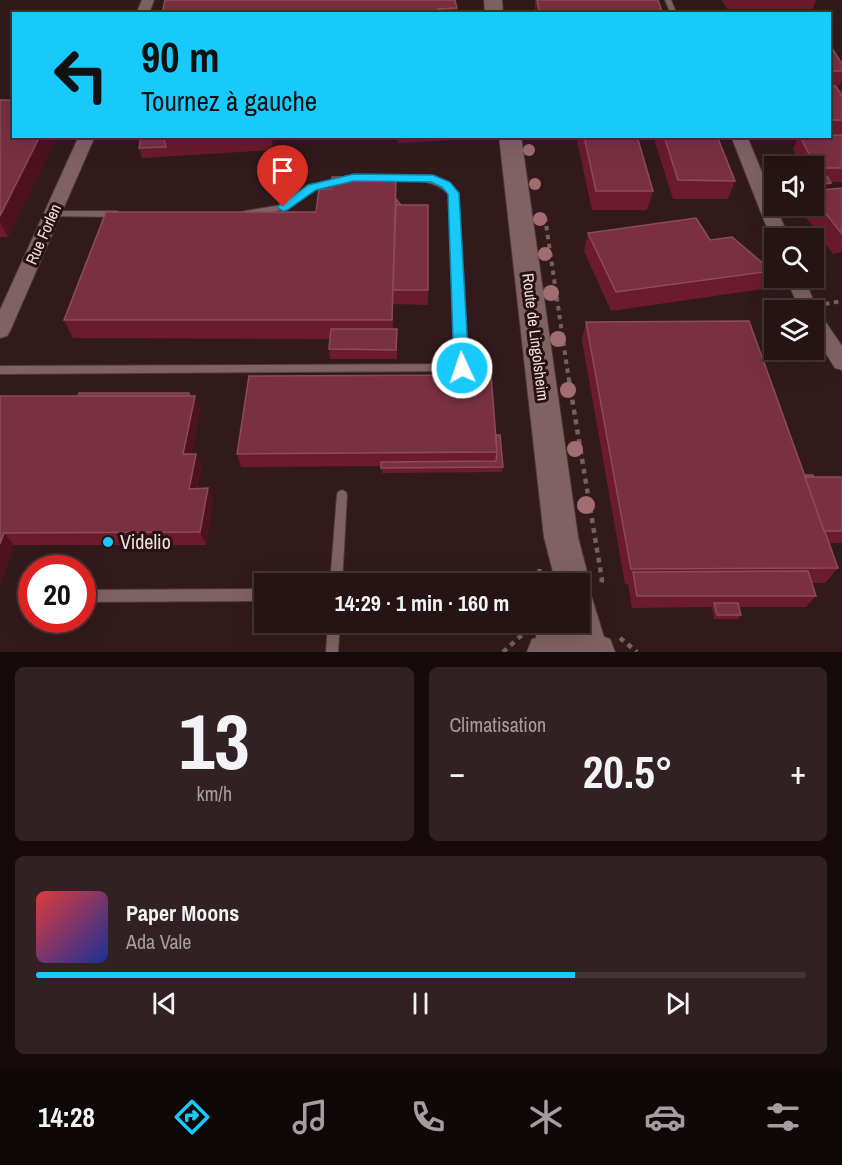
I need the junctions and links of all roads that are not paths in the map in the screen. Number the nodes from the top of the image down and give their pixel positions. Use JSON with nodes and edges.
{"nodes":[{"id":1,"x":86,"y":138,"type":"edge"},
{"id":2,"x":510,"y":138,"type":"edge"},
{"id":3,"x":740,"y":138,"type":"edge"},
{"id":4,"x":354,"y":178,"type":"edge"},
{"id":5,"x":376,"y":178,"type":"edge"},
{"id":6,"x":52,"y":214,"type":"junction"},
{"id":7,"x":132,"y":214,"type":"edge"},
{"id":8,"x":235,"y":214,"type":"edge"},
{"id":9,"x":776,"y":228,"type":"edge"},
{"id":10,"x":0,"y":331,"type":"edge"},
{"id":11,"x":824,"y":333,"type":"edge"},
{"id":12,"x":842,"y":362,"type":"edge"},
{"id":13,"x":0,"y":370,"type":"edge"},
{"id":14,"x":342,"y":495,"type":"dead end"},
{"id":15,"x":561,"y":537,"type":"junction"},
{"id":16,"x":337,"y":573,"type":"edge"},
{"id":17,"x":559,"y":573,"type":"edge"},
{"id":18,"x":576,"y":573,"type":"edge"},
{"id":19,"x":254,"y":595,"type":"edge"},
{"id":20,"x":96,"y":596,"type":"edge"},
{"id":21,"x":590,"y":631,"type":"edge"},
{"id":22,"x":333,"y":633,"type":"edge"},
{"id":23,"x":545,"y":638,"type":"edge"},
{"id":24,"x":593,"y":650,"type":"edge"},
{"id":25,"x":332,"y":652,"type":"edge"}],
"edges":[{"from":1,"to":6,"type":"street","name":"Rue Forlen"},
{"from":2,"to":15,"type":"main road","name":"Route de Lingolsheim"},
{"from":3,"to":9,"type":"street"},
{"from":4,"to":8,"type":"lane"},
{"from":5,"to":13,"type":"lane"},
{"from":6,"to":7,"type":"lane"},
{"from":6,"to":10,"type":"street","name":"Rue Forlen"},
{"from":11,"to":12,"type":"street"},
{"from":14,"to":16,"type":"lane"},
{"from":15,"to":17,"type":"main road"},
{"from":15,"to":18,"type":"main road"},
{"from":19,"to":20,"type":"lane"},
{"from":21,"to":24,"type":"main road"},
{"from":22,"to":25,"type":"lane"},
{"from":23,"to":24,"type":"main road"}]}
